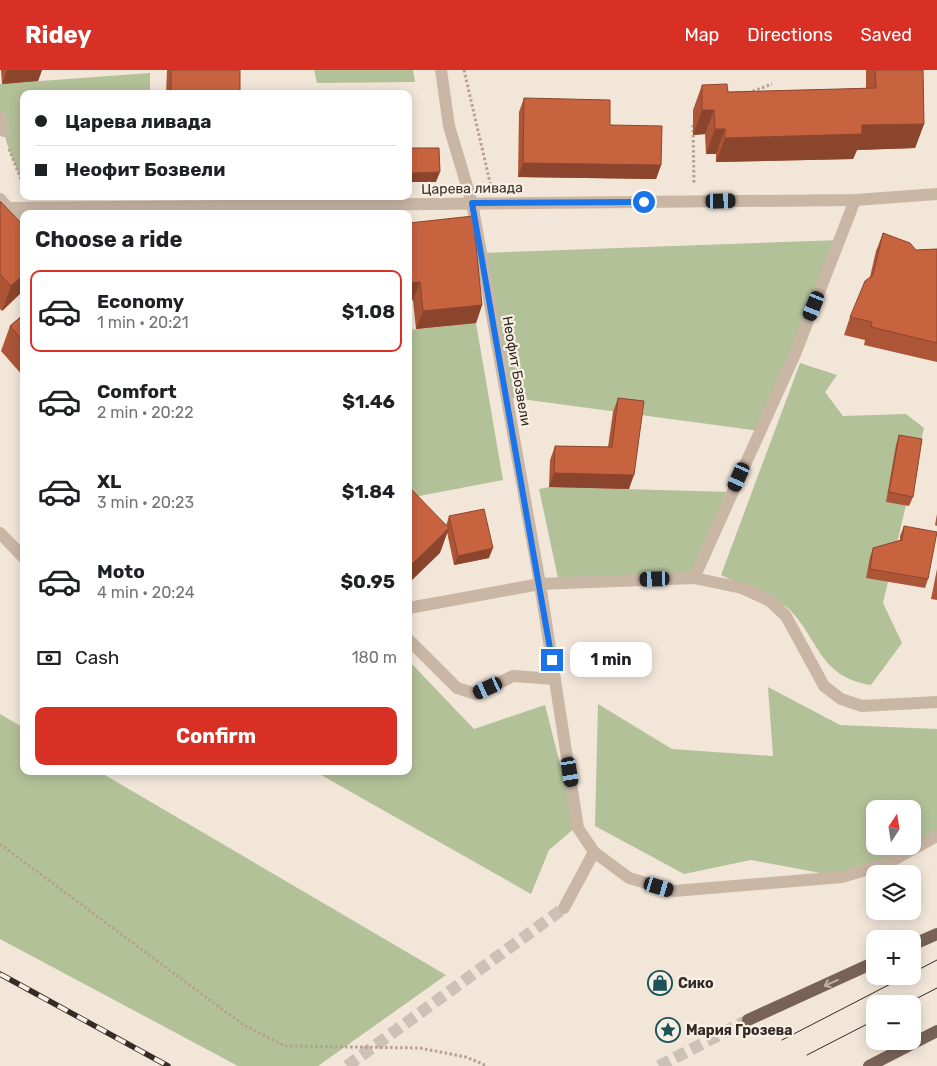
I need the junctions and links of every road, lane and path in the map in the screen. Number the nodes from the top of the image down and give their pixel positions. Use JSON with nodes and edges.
{"nodes":[{"id":1,"x":441,"y":70,"type":"edge"},
{"id":2,"x":464,"y":70,"type":"edge"},
{"id":3,"x":772,"y":84,"type":"dead end"},
{"id":4,"x":746,"y":94,"type":"edge"},
{"id":5,"x":0,"y":117,"type":"edge"},
{"id":6,"x":693,"y":118,"type":"dead end"},
{"id":7,"x":4,"y":131,"type":"joint"},
{"id":8,"x":20,"y":176,"type":"edge"},
{"id":9,"x":694,"y":189,"type":"dead end"},
{"id":10,"x":492,"y":193,"type":"dead end"},
{"id":11,"x":937,"y":194,"type":"edge"},
{"id":12,"x":855,"y":200,"type":"junction"},
{"id":13,"x":4,"y":203,"type":"edge"},
{"id":14,"x":472,"y":203,"type":"junction"},
{"id":15,"x":20,"y":221,"type":"edge"},
{"id":16,"x":0,"y":533,"type":"edge"},
{"id":17,"x":20,"y":554,"type":"edge"},
{"id":18,"x":694,"y":578,"type":"junction"},
{"id":19,"x":540,"y":584,"type":"junction"},
{"id":20,"x":412,"y":607,"type":"edge"},
{"id":21,"x":412,"y":643,"type":"edge"},
{"id":22,"x":555,"y":679,"type":"junction"},
{"id":23,"x":937,"y":702,"type":"edge"},
{"id":24,"x":937,"y":836,"type":"edge"},
{"id":25,"x":0,"y":844,"type":"edge"},
{"id":26,"x":594,"y":852,"type":"junction"},
{"id":27,"x":564,"y":908,"type":"tunnel mouth"},
{"id":28,"x":937,"y":934,"type":"edge"},
{"id":29,"x":921,"y":941,"type":"edge"},
{"id":30,"x":866,"y":966,"type":"edge"},
{"id":31,"x":748,"y":1020,"type":"tunnel mouth"},
{"id":32,"x":937,"y":1031,"type":"edge"},
{"id":33,"x":487,"y":1066,"type":"edge"},
{"id":34,"x":869,"y":1066,"type":"edge"}],
"edges":[{"from":1,"to":14,"type":"street","name":"Неофит Бозвели"},
{"from":2,"to":10,"type":"path"},
{"from":3,"to":4,"type":"path"},
{"from":5,"to":7,"type":"street"},
{"from":6,"to":9,"type":"path"},
{"from":7,"to":8,"type":"path"},
{"from":11,"to":12,"type":"street","name":"Царева ливада"},
{"from":12,"to":14,"type":"street","name":"Царева ливада"},
{"from":12,"to":18,"type":"street"},
{"from":13,"to":14,"type":"street","name":"Царева ливада"},
{"from":13,"to":15,"type":"street"},
{"from":14,"to":19,"type":"street","name":"Неофит Бозвели"},
{"from":16,"to":17,"type":"street"},
{"from":18,"to":19,"type":"street"},
{"from":18,"to":23,"type":"street"},
{"from":19,"to":20,"type":"street"},
{"from":19,"to":22,"type":"street","name":"Неофит Бозвели"},
{"from":21,"to":22,"type":"street"},
{"from":22,"to":26,"type":"street","name":"Неофит Бозвели"},
{"from":24,"to":26,"type":"street","name":"Неофит Бозвели"},
{"from":25,"to":33,"type":"path"},
{"from":26,"to":27,"type":"street"},
{"from":28,"to":29,"type":"main road"},
{"from":30,"to":31,"type":"main road","one_way":true},
{"from":32,"to":34,"type":"main road"}]}
